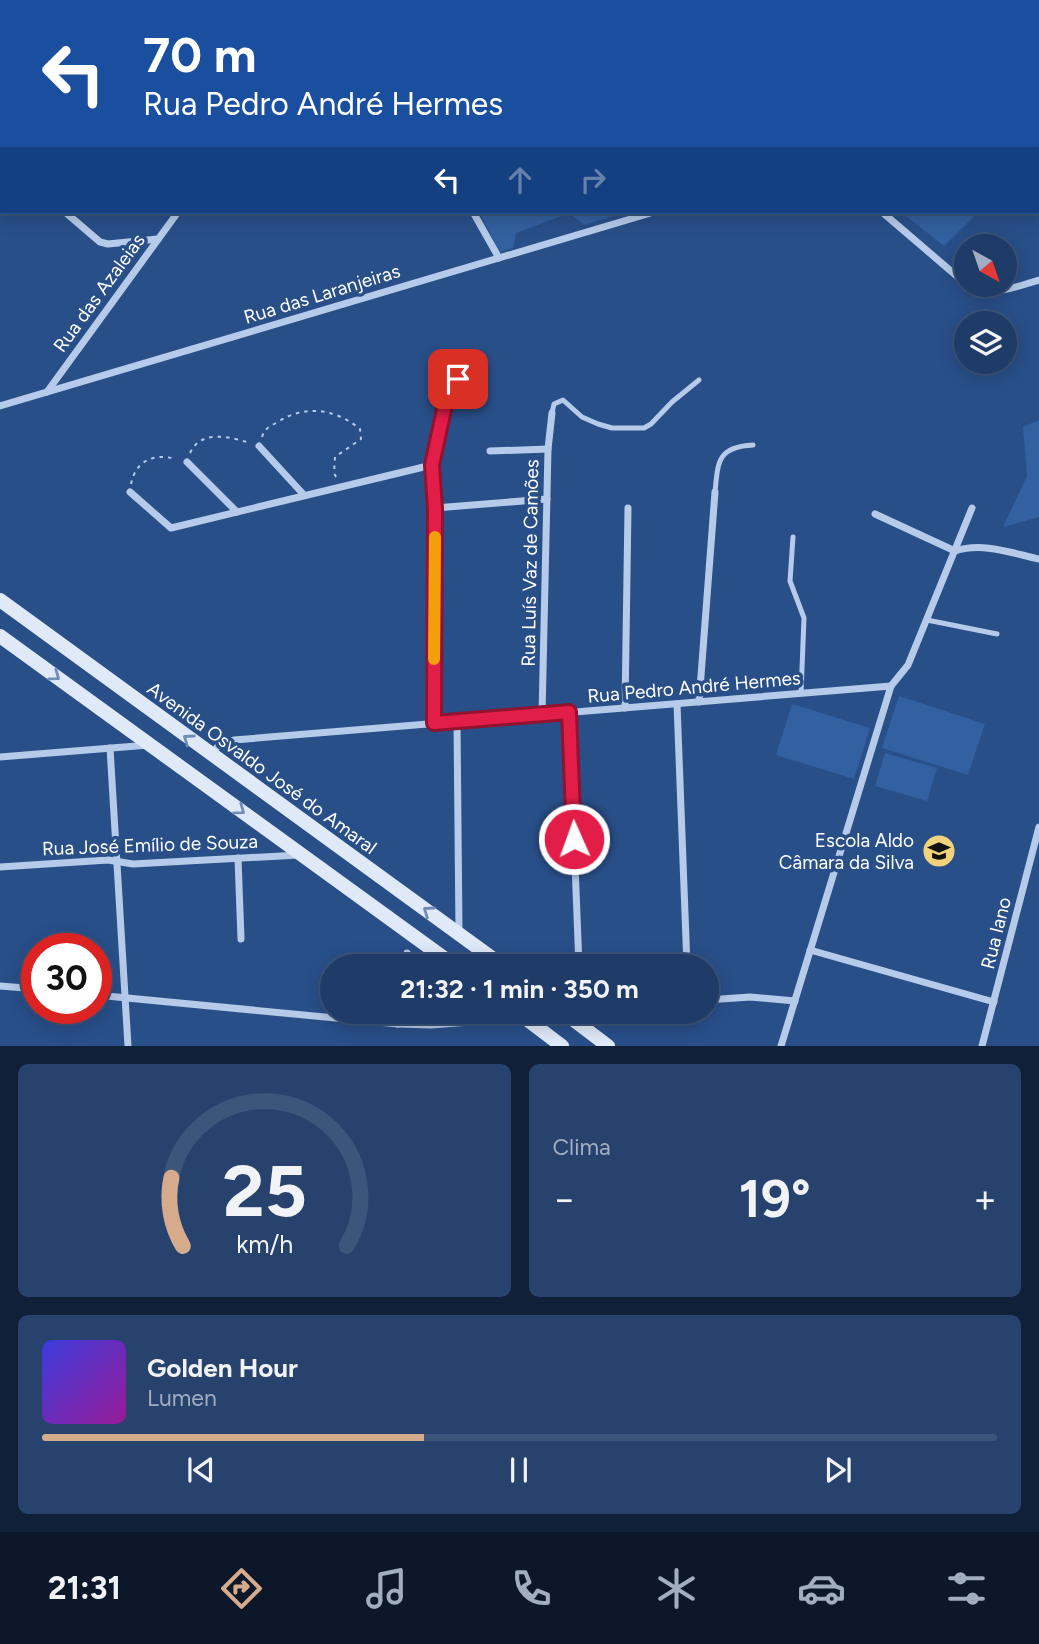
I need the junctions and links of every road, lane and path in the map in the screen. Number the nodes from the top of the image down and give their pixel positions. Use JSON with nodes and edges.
{"nodes":[{"id":1,"x":67,"y":214,"type":"edge"},
{"id":2,"x":176,"y":214,"type":"edge"},
{"id":3,"x":474,"y":214,"type":"edge"},
{"id":4,"x":646,"y":214,"type":"edge"},
{"id":5,"x":884,"y":214,"type":"edge"},
{"id":6,"x":158,"y":239,"type":"junction"},
{"id":7,"x":499,"y":258,"type":"junction"},
{"id":8,"x":954,"y":274,"type":"edge"},
{"id":9,"x":1039,"y":280,"type":"edge"},
{"id":10,"x":1017,"y":287,"type":"edge"},
{"id":11,"x":482,"y":362,"type":"dead end"},
{"id":12,"x":699,"y":380,"type":"dead end"},
{"id":13,"x":47,"y":392,"type":"junction"},
{"id":14,"x":0,"y":406,"type":"edge"},
{"id":15,"x":552,"y":413,"type":"joint"},
{"id":16,"x":753,"y":445,"type":"dead end"},
{"id":17,"x":259,"y":446,"type":"dead end"},
{"id":18,"x":548,"y":449,"type":"junction"},
{"id":19,"x":490,"y":451,"type":"dead end"},
{"id":20,"x":187,"y":461,"type":"dead end"},
{"id":21,"x":432,"y":465,"type":"junction"},
{"id":22,"x":130,"y":492,"type":"dead end"},
{"id":23,"x":715,"y":492,"type":"joint"},
{"id":24,"x":304,"y":495,"type":"junction"},
{"id":25,"x":547,"y":499,"type":"junction"},
{"id":26,"x":435,"y":508,"type":"junction"},
{"id":27,"x":972,"y":508,"type":"dead end"},
{"id":28,"x":628,"y":509,"type":"dead end"},
{"id":29,"x":237,"y":512,"type":"junction"},
{"id":30,"x":875,"y":514,"type":"dead end"},
{"id":31,"x":793,"y":537,"type":"dead end"},
{"id":32,"x":955,"y":551,"type":"junction"},
{"id":33,"x":1039,"y":559,"type":"edge"},
{"id":34,"x":0,"y":600,"type":"edge"},
{"id":35,"x":927,"y":620,"type":"junction"},
{"id":36,"x":997,"y":634,"type":"dead end"},
{"id":37,"x":0,"y":636,"type":"edge"},
{"id":38,"x":891,"y":687,"type":"junction"},
{"id":39,"x":801,"y":694,"type":"junction"},
{"id":40,"x":699,"y":702,"type":"junction"},
{"id":41,"x":677,"y":704,"type":"junction"},
{"id":42,"x":625,"y":708,"type":"junction"},
{"id":43,"x":569,"y":712,"type":"junction"},
{"id":44,"x":542,"y":715,"type":"junction"},
{"id":45,"x":457,"y":722,"type":"junction"},
{"id":46,"x":434,"y":723,"type":"junction"},
{"id":47,"x":151,"y":745,"type":"junction"},
{"id":48,"x":110,"y":748,"type":"junction"},
{"id":49,"x":211,"y":755,"type":"junction"},
{"id":50,"x":0,"y":757,"type":"edge"},
{"id":51,"x":185,"y":769,"type":"junction"},
{"id":52,"x":283,"y":808,"type":"junction"},
{"id":53,"x":1039,"y":827,"type":"edge"},
{"id":54,"x":266,"y":830,"type":"junction"},
{"id":55,"x":302,"y":855,"type":"junction"},
{"id":56,"x":238,"y":858,"type":"junction"},
{"id":57,"x":117,"y":862,"type":"junction"},
{"id":58,"x":0,"y":867,"type":"edge"},
{"id":59,"x":459,"y":933,"type":"junction"},
{"id":60,"x":241,"y":939,"type":"dead end"},
{"id":61,"x":810,"y":950,"type":"junction"},
{"id":62,"x":438,"y":954,"type":"edge"},
{"id":63,"x":487,"y":954,"type":"edge"},
{"id":64,"x":579,"y":954,"type":"edge"},
{"id":65,"x":687,"y":954,"type":"edge"},
{"id":66,"x":0,"y":986,"type":"edge"},
{"id":67,"x":21,"y":988,"type":"edge"},
{"id":68,"x":112,"y":996,"type":"edge"},
{"id":69,"x":124,"y":997,"type":"junction"},
{"id":70,"x":719,"y":999,"type":"edge"},
{"id":71,"x":794,"y":1001,"type":"junction"},
{"id":72,"x":994,"y":1002,"type":"junction"},
{"id":73,"x":320,"y":1016,"type":"edge"},
{"id":74,"x":398,"y":1024,"type":"edge"},
{"id":75,"x":440,"y":1024,"type":"edge"},
{"id":76,"x":534,"y":1024,"type":"edge"},
{"id":77,"x":586,"y":1024,"type":"edge"},
{"id":78,"x":128,"y":1045,"type":"edge"},
{"id":79,"x":562,"y":1045,"type":"edge"},
{"id":80,"x":608,"y":1045,"type":"edge"},
{"id":81,"x":781,"y":1045,"type":"edge"},
{"id":82,"x":982,"y":1045,"type":"edge"}],
"edges":[{"from":1,"to":6,"type":"street"},
{"from":2,"to":6,"type":"street","name":"Rua das Azaleias"},
{"from":3,"to":7,"type":"street"},
{"from":4,"to":7,"type":"street","name":"Rua das Laranjeiras"},
{"from":5,"to":8,"type":"street"},
{"from":6,"to":13,"type":"street","name":"Rua das Azaleias"},
{"from":7,"to":13,"type":"street","name":"Rua das Laranjeiras"},
{"from":9,"to":10,"type":"street"},
{"from":11,"to":21,"type":"street"},
{"from":12,"to":15,"type":"lane"},
{"from":13,"to":14,"type":"street","name":"Rua das Laranjeiras"},
{"from":15,"to":18,"type":"street","name":"Rua Luís Vaz de Camões"},
{"from":16,"to":23,"type":"lane"},
{"from":17,"to":24,"type":"street"},
{"from":18,"to":19,"type":"street"},
{"from":18,"to":25,"type":"street","name":"Rua Luís Vaz de Camões"},
{"from":20,"to":29,"type":"street"},
{"from":21,"to":24,"type":"street"},
{"from":21,"to":26,"type":"street"},
{"from":22,"to":29,"type":"street"},
{"from":23,"to":40,"type":"street"},
{"from":24,"to":29,"type":"street"},
{"from":25,"to":26,"type":"street"},
{"from":25,"to":44,"type":"street","name":"Rua Luís Vaz de Camões"},
{"from":26,"to":46,"type":"street"},
{"from":27,"to":32,"type":"street"},
{"from":28,"to":42,"type":"street"},
{"from":30,"to":32,"type":"street"},
{"from":31,"to":39,"type":"lane"},
{"from":32,"to":33,"type":"street"},
{"from":32,"to":35,"type":"street"},
{"from":49,"to":34,"type":"main road","name":"Avenida Osvaldo José do Amaral","one_way":true},
{"from":35,"to":36,"type":"lane"},
{"from":35,"to":38,"type":"street"},
{"from":37,"to":47,"type":"main road","one_way":true},
{"from":38,"to":39,"type":"street","name":"Rua Pedro André Hermes"},
{"from":38,"to":61,"type":"street"},
{"from":39,"to":40,"type":"street","name":"Rua Pedro André Hermes"},
{"from":40,"to":41,"type":"street","name":"Rua Pedro André Hermes"},
{"from":41,"to":42,"type":"street","name":"Rua Pedro André Hermes"},
{"from":41,"to":65,"type":"street"},
{"from":42,"to":43,"type":"street","name":"Rua Pedro André Hermes"},
{"from":43,"to":44,"type":"street","name":"Rua Pedro André Hermes"},
{"from":43,"to":64,"type":"street"},
{"from":44,"to":45,"type":"street","name":"Rua Pedro André Hermes"},
{"from":45,"to":46,"type":"street","name":"Rua Pedro André Hermes"},
{"from":45,"to":59,"type":"street"},
{"from":46,"to":49,"type":"street","name":"Rua Pedro André Hermes"},
{"from":47,"to":48,"type":"street"},
{"from":47,"to":51,"type":"main road"},
{"from":48,"to":50,"type":"street"},
{"from":48,"to":57,"type":"street"},
{"from":49,"to":51,"type":"main road"},
{"from":49,"to":52,"type":"main road","name":"Avenida Osvaldo José do Amaral"},
{"from":51,"to":54,"type":"main road","one_way":true},
{"from":52,"to":54,"type":"main road"},
{"from":59,"to":52,"type":"main road","name":"Avenida Osvaldo José do Amaral","one_way":true},
{"from":53,"to":72,"type":"street","name":"Rua Iano"},
{"from":54,"to":55,"type":"main road"},
{"from":55,"to":56,"type":"street","name":"Rua José Emílio de Souza"},
{"from":55,"to":62,"type":"main road"},
{"from":56,"to":57,"type":"street","name":"Rua José Emílio de Souza"},
{"from":56,"to":60,"type":"street"},
{"from":57,"to":58,"type":"street","name":"Rua José Emílio de Souza"},
{"from":57,"to":69,"type":"street"},
{"from":59,"to":63,"type":"main road","name":"Avenida Osvaldo José do Amaral"},
{"from":61,"to":71,"type":"street"},
{"from":61,"to":72,"type":"street"},
{"from":66,"to":67,"type":"street"},
{"from":68,"to":69,"type":"street"},
{"from":69,"to":73,"type":"street"},
{"from":69,"to":78,"type":"street"},
{"from":70,"to":71,"type":"street"},
{"from":71,"to":81,"type":"street"},
{"from":72,"to":82,"type":"street","name":"Rua Iano"},
{"from":74,"to":75,"type":"street"},
{"from":76,"to":79,"type":"main road"},
{"from":77,"to":80,"type":"main road"}]}
